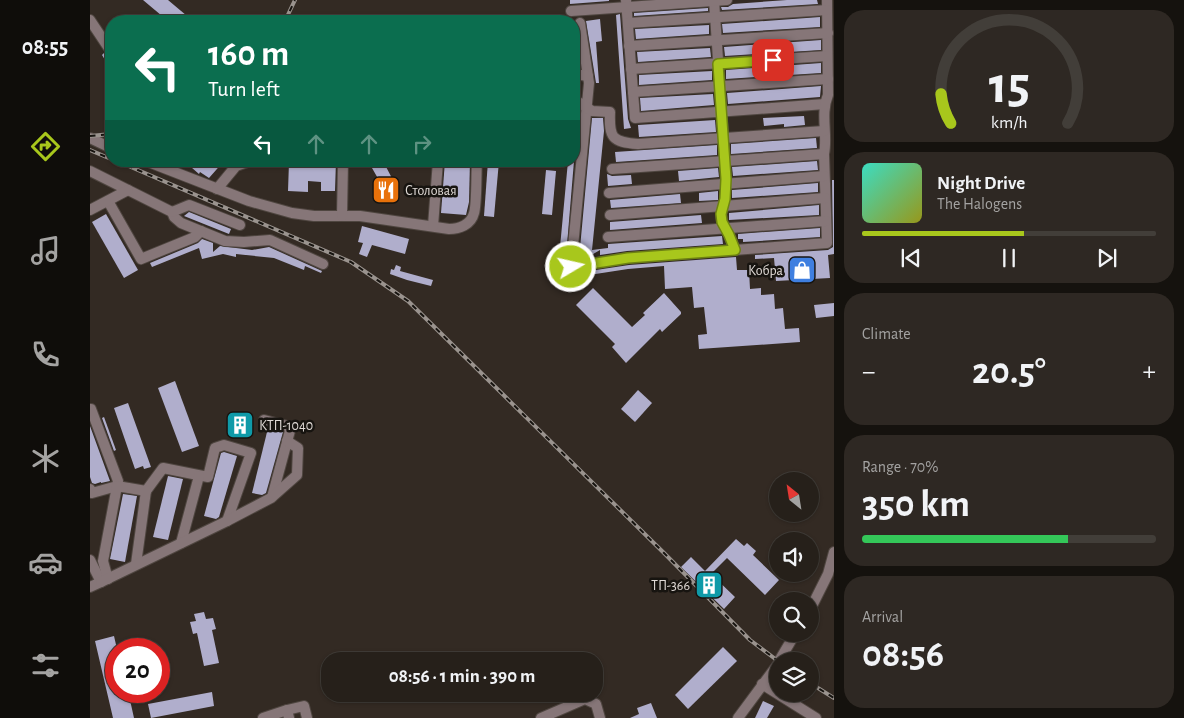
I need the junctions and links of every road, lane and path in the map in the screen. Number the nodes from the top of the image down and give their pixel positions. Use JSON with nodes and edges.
{"nodes":[{"id":1,"x":715,"y":0,"type":"edge"},
{"id":2,"x":727,"y":0,"type":"edge"},
{"id":3,"x":626,"y":4,"type":"edge"},
{"id":4,"x":827,"y":5,"type":"edge"},
{"id":5,"x":571,"y":11,"type":"dead end"},
{"id":6,"x":716,"y":17,"type":"junction"},
{"id":7,"x":90,"y":20,"type":"edge"},
{"id":8,"x":580,"y":23,"type":"dead end"},
{"id":9,"x":628,"y":23,"type":"junction"},
{"id":10,"x":828,"y":34,"type":"junction"},
{"id":11,"x":717,"y":40,"type":"junction"},
{"id":12,"x":105,"y":42,"type":"edge"},
{"id":13,"x":629,"y":46,"type":"junction"},
{"id":14,"x":828,"y":56,"type":"junction"},
{"id":15,"x":718,"y":64,"type":"junction"},
{"id":16,"x":631,"y":69,"type":"junction"},
{"id":17,"x":580,"y":75,"type":"edge"},
{"id":18,"x":588,"y":76,"type":"junction"},
{"id":19,"x":828,"y":79,"type":"junction"},
{"id":20,"x":720,"y":87,"type":"junction"},
{"id":21,"x":633,"y":92,"type":"junction"},
{"id":22,"x":580,"y":103,"type":"edge"},
{"id":23,"x":825,"y":104,"type":"junction"},
{"id":24,"x":586,"y":107,"type":"junction"},
{"id":25,"x":721,"y":112,"type":"junction"},
{"id":26,"x":824,"y":131,"type":"junction"},
{"id":27,"x":90,"y":138,"type":"edge"},
{"id":28,"x":723,"y":138,"type":"junction"},
{"id":29,"x":105,"y":145,"type":"edge"},
{"id":30,"x":828,"y":150,"type":"edge"},
{"id":31,"x":724,"y":161,"type":"junction"},
{"id":32,"x":162,"y":167,"type":"edge"},
{"id":33,"x":231,"y":167,"type":"edge"},
{"id":34,"x":343,"y":167,"type":"edge"},
{"id":35,"x":438,"y":167,"type":"edge"},
{"id":36,"x":477,"y":167,"type":"edge"},
{"id":37,"x":612,"y":169,"type":"dead end"},
{"id":38,"x":90,"y":171,"type":"edge"},
{"id":39,"x":824,"y":176,"type":"junction"},
{"id":40,"x":725,"y":184,"type":"junction"},
{"id":41,"x":217,"y":188,"type":"junction"},
{"id":42,"x":128,"y":190,"type":"junction"},
{"id":43,"x":609,"y":192,"type":"dead end"},
{"id":44,"x":825,"y":198,"type":"junction"},
{"id":45,"x":108,"y":200,"type":"junction"},
{"id":46,"x":723,"y":206,"type":"junction"},
{"id":47,"x":90,"y":210,"type":"edge"},
{"id":48,"x":172,"y":212,"type":"junction"},
{"id":49,"x":610,"y":215,"type":"dead end"},
{"id":50,"x":342,"y":216,"type":"junction"},
{"id":51,"x":826,"y":220,"type":"junction"},
{"id":52,"x":240,"y":225,"type":"dead end"},
{"id":53,"x":433,"y":226,"type":"junction"},
{"id":54,"x":725,"y":228,"type":"junction"},
{"id":55,"x":201,"y":231,"type":"junction"},
{"id":56,"x":608,"y":237,"type":"dead end"},
{"id":57,"x":735,"y":250,"type":"junction"},
{"id":58,"x":323,"y":264,"type":"dead end"},
{"id":59,"x":90,"y":410,"type":"edge"},
{"id":60,"x":264,"y":420,"type":"dead end"},
{"id":61,"x":287,"y":441,"type":"junction"},
{"id":62,"x":199,"y":476,"type":"junction"},
{"id":63,"x":117,"y":486,"type":"junction"},
{"id":64,"x":90,"y":488,"type":"edge"},
{"id":65,"x":146,"y":491,"type":"junction"},
{"id":66,"x":271,"y":498,"type":"junction"},
{"id":67,"x":227,"y":521,"type":"junction"},
{"id":68,"x":181,"y":543,"type":"junction"},
{"id":69,"x":834,"y":552,"type":"edge"},
{"id":70,"x":90,"y":560,"type":"edge"},
{"id":71,"x":136,"y":564,"type":"junction"},
{"id":72,"x":104,"y":580,"type":"junction"},
{"id":73,"x":90,"y":586,"type":"edge"},
{"id":74,"x":819,"y":592,"type":"edge"},
{"id":75,"x":769,"y":674,"type":"edge"},
{"id":76,"x":762,"y":684,"type":"junction"},
{"id":77,"x":288,"y":714,"type":"edge"},
{"id":78,"x":263,"y":718,"type":"edge"},
{"id":79,"x":307,"y":718,"type":"edge"},
{"id":80,"x":541,"y":718,"type":"edge"},
{"id":81,"x":600,"y":718,"type":"edge"},
{"id":82,"x":738,"y":718,"type":"edge"},
{"id":83,"x":816,"y":718,"type":"edge"}],
"edges":[{"from":1,"to":2,"type":"street"},
{"from":1,"to":3,"type":"street"},
{"from":1,"to":6,"type":"street"},
{"from":3,"to":5,"type":"street"},
{"from":3,"to":9,"type":"street"},
{"from":4,"to":6,"type":"street"},
{"from":4,"to":10,"type":"street"},
{"from":6,"to":9,"type":"street"},
{"from":6,"to":11,"type":"street"},
{"from":7,"to":12,"type":"street"},
{"from":8,"to":18,"type":"street"},
{"from":9,"to":13,"type":"street"},
{"from":10,"to":11,"type":"street"},
{"from":10,"to":14,"type":"street"},
{"from":11,"to":13,"type":"street"},
{"from":11,"to":15,"type":"street"},
{"from":13,"to":16,"type":"street"},
{"from":14,"to":15,"type":"street"},
{"from":14,"to":19,"type":"street"},
{"from":15,"to":16,"type":"street"},
{"from":15,"to":20,"type":"street"},
{"from":16,"to":21,"type":"street"},
{"from":17,"to":18,"type":"street"},
{"from":18,"to":24,"type":"street"},
{"from":19,"to":20,"type":"street"},
{"from":19,"to":23,"type":"street"},
{"from":20,"to":21,"type":"street"},
{"from":20,"to":25,"type":"street"},
{"from":21,"to":25,"type":"street"},
{"from":22,"to":24,"type":"street"},
{"from":23,"to":25,"type":"street"},
{"from":23,"to":26,"type":"street"},
{"from":24,"to":28,"type":"street"},
{"from":24,"to":57,"type":"street"},
{"from":25,"to":28,"type":"street"},
{"from":26,"to":28,"type":"street"},
{"from":26,"to":30,"type":"street"},
{"from":27,"to":29,"type":"street"},
{"from":28,"to":31,"type":"street"},
{"from":30,"to":31,"type":"street"},
{"from":30,"to":39,"type":"street"},
{"from":31,"to":37,"type":"street"},
{"from":31,"to":40,"type":"street"},
{"from":32,"to":41,"type":"street"},
{"from":33,"to":41,"type":"street"},
{"from":34,"to":50,"type":"street"},
{"from":35,"to":53,"type":"street"},
{"from":36,"to":53,"type":"street"},
{"from":38,"to":42,"type":"street"},
{"from":39,"to":40,"type":"street"},
{"from":39,"to":44,"type":"street"},
{"from":40,"to":43,"type":"street"},
{"from":40,"to":46,"type":"street"},
{"from":41,"to":50,"type":"street"},
{"from":42,"to":45,"type":"street"},
{"from":42,"to":48,"type":"street"},
{"from":44,"to":46,"type":"street"},
{"from":44,"to":51,"type":"street"},
{"from":45,"to":47,"type":"street"},
{"from":45,"to":55,"type":"street"},
{"from":46,"to":49,"type":"street"},
{"from":46,"to":54,"type":"street"},
{"from":48,"to":52,"type":"street"},
{"from":48,"to":55,"type":"street"},
{"from":50,"to":53,"type":"street"},
{"from":51,"to":54,"type":"street"},
{"from":51,"to":57,"type":"street"},
{"from":54,"to":56,"type":"street"},
{"from":54,"to":57,"type":"street"},
{"from":55,"to":58,"type":"street"},
{"from":59,"to":63,"type":"street"},
{"from":60,"to":61,"type":"street"},
{"from":61,"to":66,"type":"street"},
{"from":61,"to":66,"type":"street"},
{"from":62,"to":65,"type":"street"},
{"from":62,"to":67,"type":"street"},
{"from":62,"to":68,"type":"street"},
{"from":63,"to":64,"type":"street"},
{"from":63,"to":65,"type":"street"},
{"from":63,"to":72,"type":"street"},
{"from":65,"to":71,"type":"street"},
{"from":66,"to":67,"type":"street"},
{"from":67,"to":68,"type":"street"},
{"from":68,"to":71,"type":"street"},
{"from":69,"to":74,"type":"street"},
{"from":70,"to":72,"type":"street"},
{"from":71,"to":72,"type":"street"},
{"from":72,"to":73,"type":"street"},
{"from":75,"to":76,"type":"street"},
{"from":76,"to":82,"type":"street"},
{"from":76,"to":83,"type":"street"},
{"from":77,"to":78,"type":"street"},
{"from":77,"to":79,"type":"street"},
{"from":80,"to":81,"type":"street"}]}
